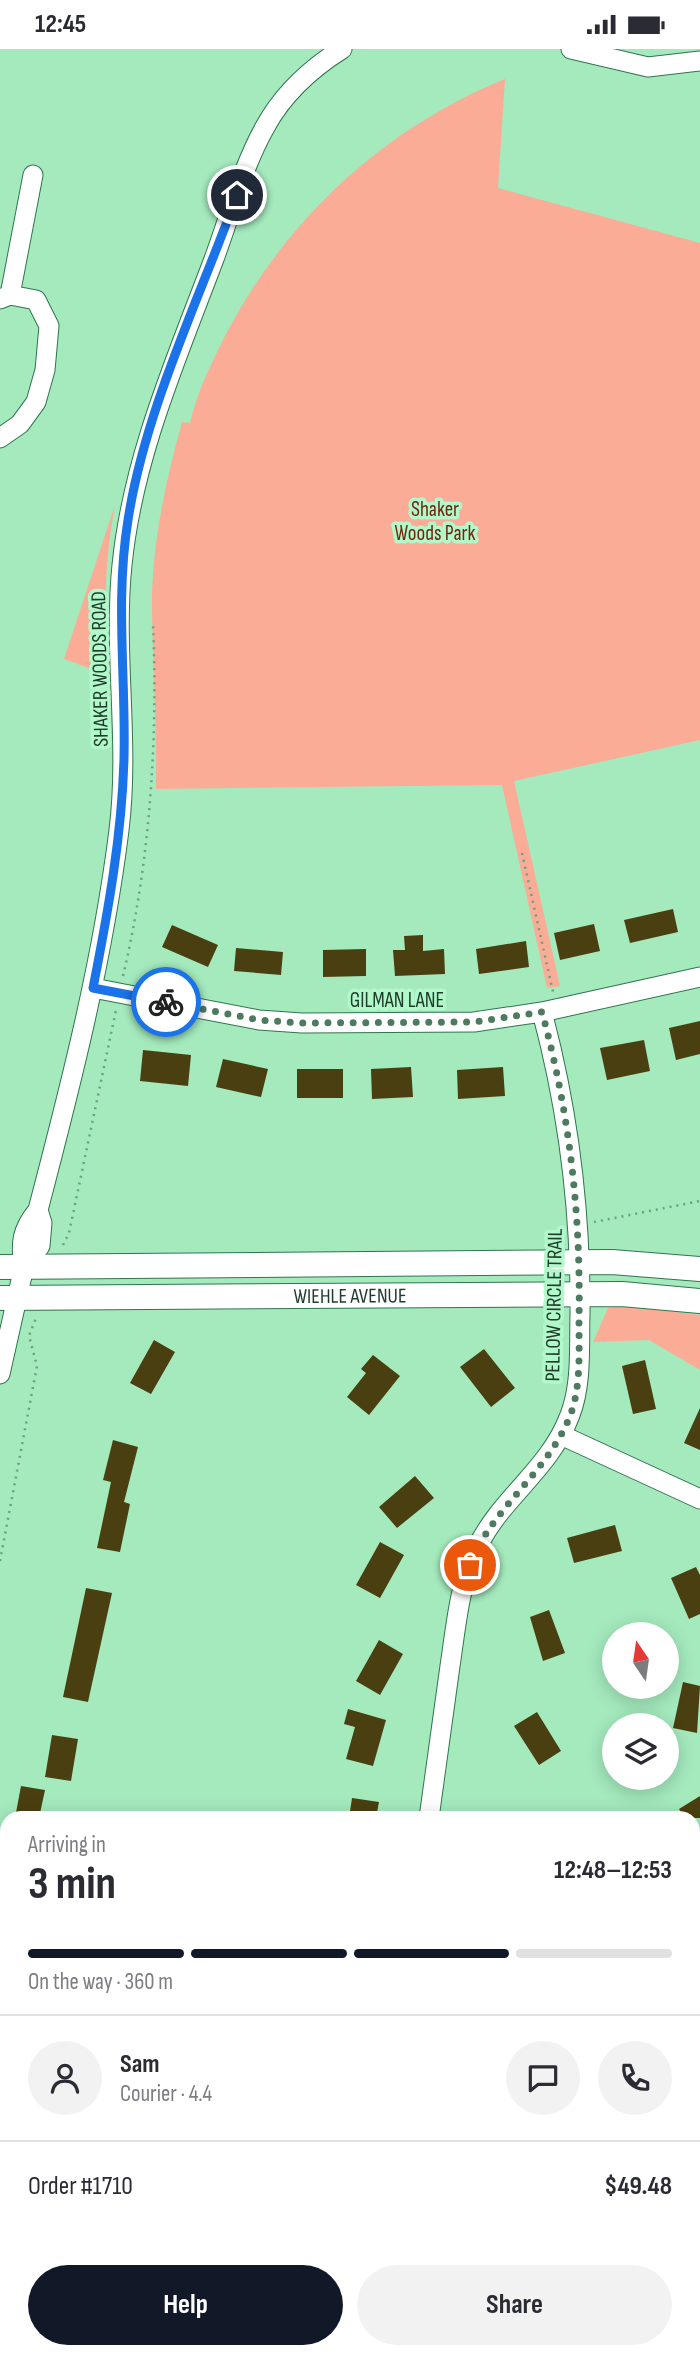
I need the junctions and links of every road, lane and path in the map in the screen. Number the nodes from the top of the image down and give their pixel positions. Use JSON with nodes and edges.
{"nodes":[{"id":1,"x":342,"y":49,"type":"edge"},
{"id":2,"x":570,"y":49,"type":"edge"},
{"id":3,"x":700,"y":61,"type":"edge"},
{"id":4,"x":33,"y":175,"type":"dead end"},
{"id":5,"x":5,"y":297,"type":"edge"},
{"id":6,"x":0,"y":438,"type":"edge"},
{"id":7,"x":153,"y":625,"type":"dead end"},
{"id":8,"x":522,"y":853,"type":"dead end"},
{"id":9,"x":700,"y":977,"type":"edge"},
{"id":10,"x":93,"y":988,"type":"junction"},
{"id":11,"x":119,"y":993,"type":"junction"},
{"id":12,"x":549,"y":1011,"type":"junction"},
{"id":13,"x":700,"y":1201,"type":"edge"},
{"id":14,"x":593,"y":1222,"type":"dead end"},
{"id":15,"x":63,"y":1245,"type":"dead end"},
{"id":16,"x":580,"y":1262,"type":"junction"},
{"id":17,"x":12,"y":1267,"type":"edge"},
{"id":18,"x":700,"y":1269,"type":"edge"},
{"id":19,"x":580,"y":1294,"type":"junction"},
{"id":20,"x":7,"y":1298,"type":"edge"},
{"id":21,"x":700,"y":1301,"type":"edge"},
{"id":22,"x":36,"y":1318,"type":"dead end"},
{"id":23,"x":0,"y":1374,"type":"edge"},
{"id":24,"x":561,"y":1435,"type":"junction"},
{"id":25,"x":700,"y":1499,"type":"edge"},
{"id":26,"x":0,"y":1561,"type":"edge"},
{"id":27,"x":430,"y":1811,"type":"edge"}],
"edges":[{"from":1,"to":10,"type":"street","name":"SHAKER WOODS ROAD"},
{"from":2,"to":3,"type":"street"},
{"from":4,"to":5,"type":"street"},
{"from":5,"to":6,"type":"street"},
{"from":7,"to":11,"type":"path"},
{"from":8,"to":12,"type":"path"},
{"from":9,"to":12,"type":"street","name":"GILMAN LANE"},
{"from":10,"to":11,"type":"street","name":"GILMAN LANE"},
{"from":10,"to":17,"type":"street","name":"SHAKER WOODS ROAD"},
{"from":11,"to":12,"type":"street","name":"GILMAN LANE"},
{"from":11,"to":15,"type":"path"},
{"from":12,"to":16,"type":"street","name":"PELLOW CIRCLE TRAIL"},
{"from":13,"to":14,"type":"path"},
{"from":16,"to":17,"type":"main road","name":"WIEHLE AVENUE"},
{"from":16,"to":18,"type":"main road","name":"WIEHLE AVENUE"},
{"from":16,"to":19,"type":"street","name":"PELLOW CIRCLE TRAIL"},
{"from":17,"to":20,"type":"street","name":"SHAKER WOODS ROAD"},
{"from":19,"to":20,"type":"main road","name":"WIEHLE AVENUE"},
{"from":19,"to":21,"type":"main road","name":"WIEHLE AVENUE"},
{"from":19,"to":24,"type":"street","name":"PELLOW CIRCLE TRAIL"},
{"from":20,"to":23,"type":"street","name":"SHAKER WOODS ROAD"},
{"from":22,"to":26,"type":"path"},
{"from":24,"to":25,"type":"street"},
{"from":24,"to":27,"type":"street","name":"PELLOW CIRCLE TRAIL"}]}
